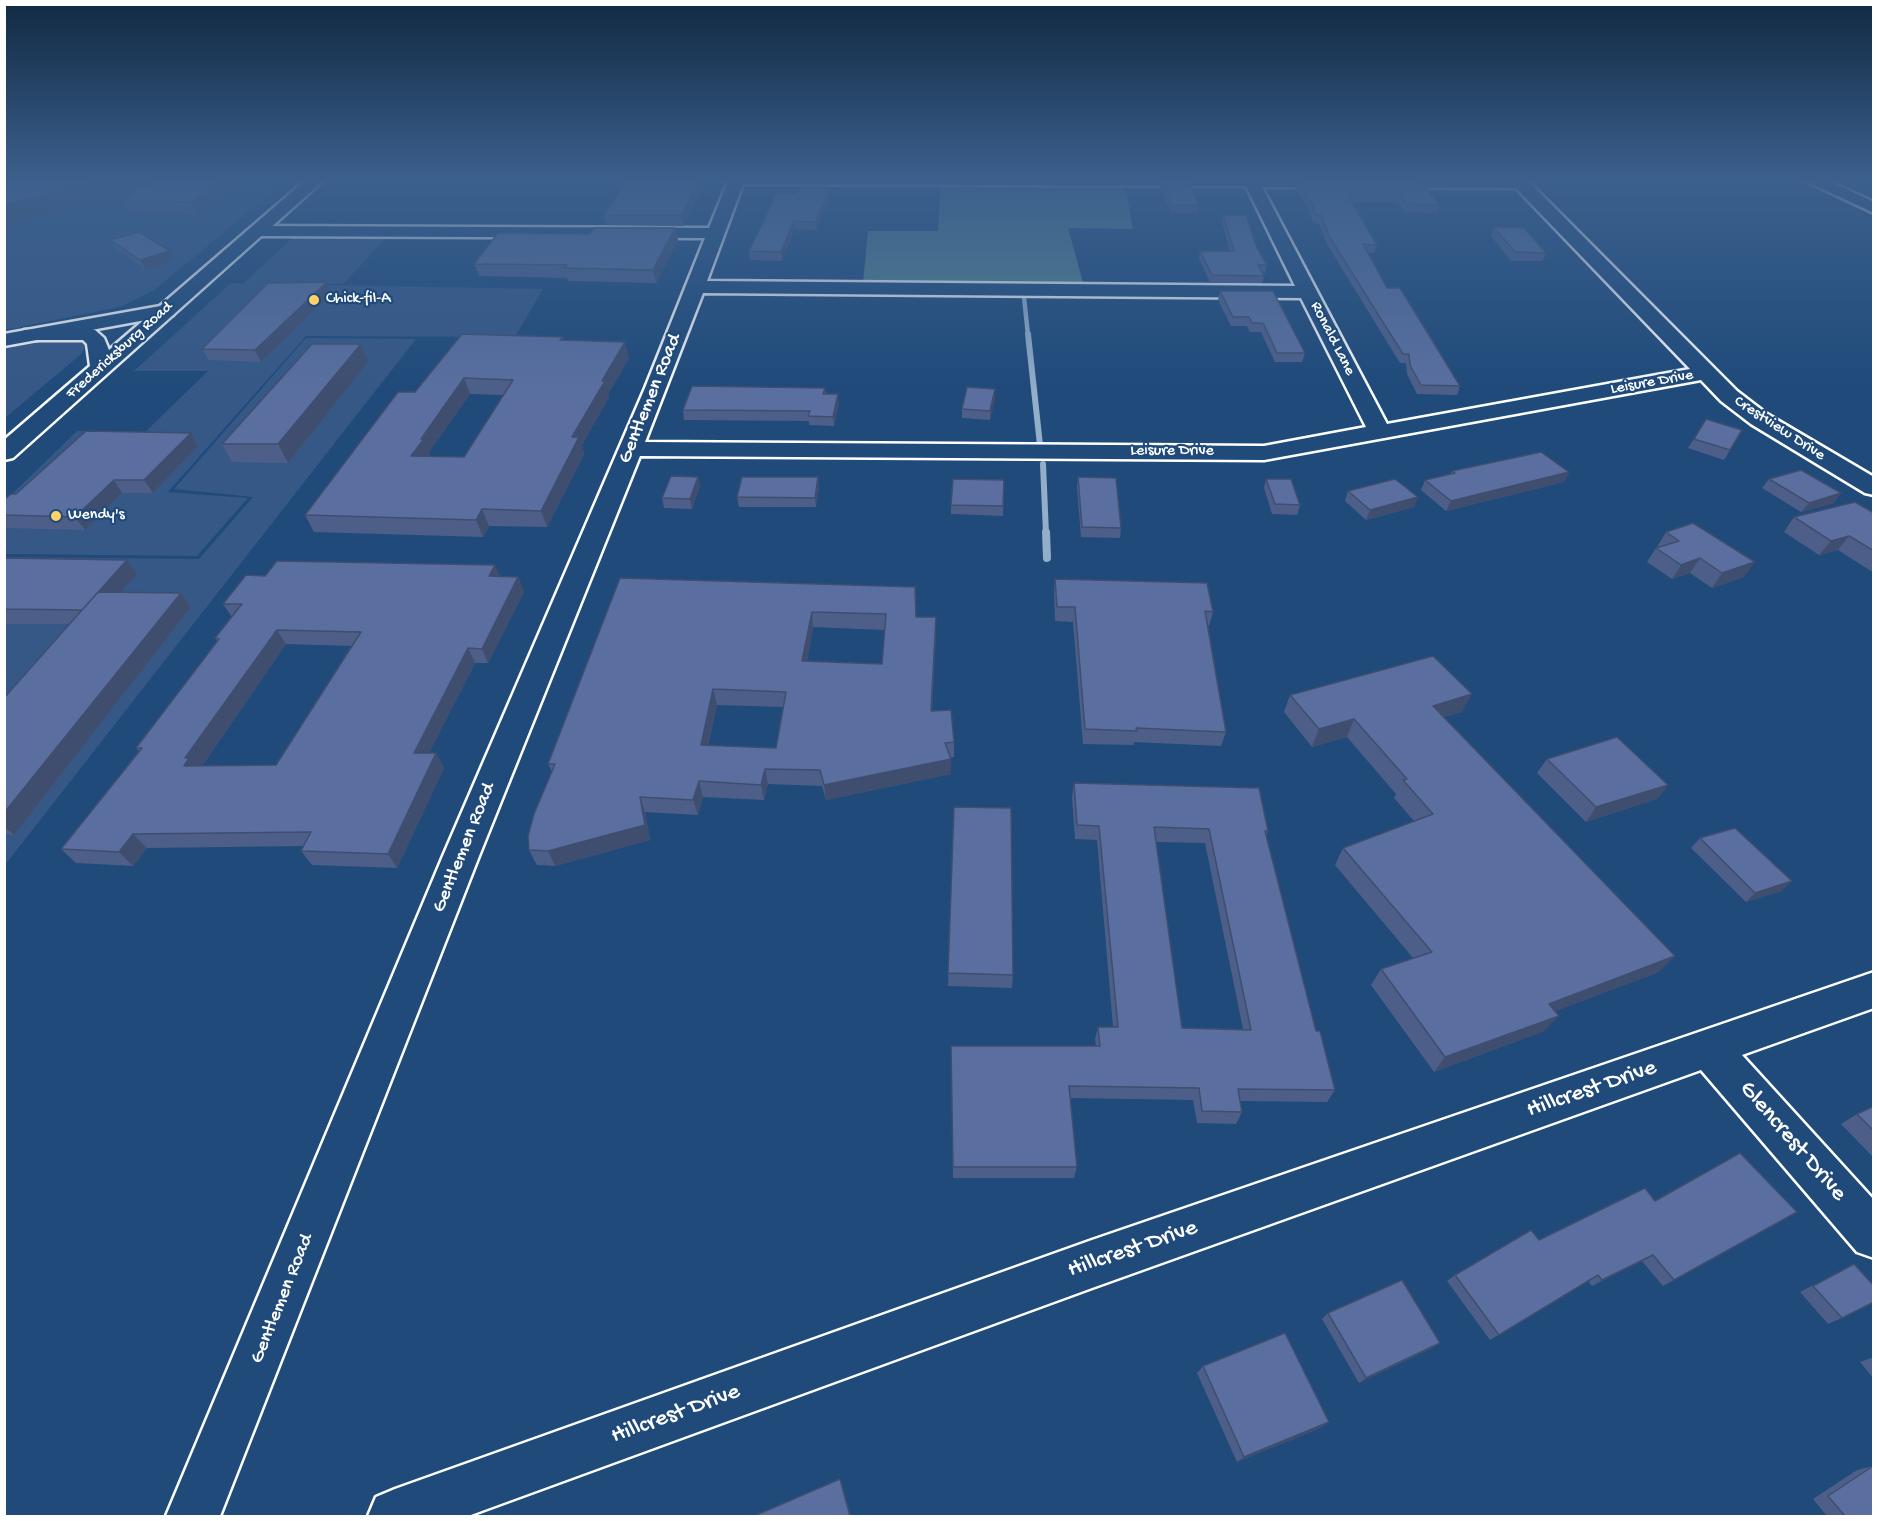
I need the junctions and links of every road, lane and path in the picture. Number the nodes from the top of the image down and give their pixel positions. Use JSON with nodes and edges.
{"nodes":[{"id":1,"x":235,"y":250,"type":"edge"},
{"id":2,"x":710,"y":250,"type":"edge"},
{"id":3,"x":1286,"y":250,"type":"edge"},
{"id":4,"x":1585,"y":250,"type":"edge"},
{"id":5,"x":696,"y":287,"type":"junction"},
{"id":6,"x":1308,"y":292,"type":"junction"},
{"id":7,"x":166,"y":311,"type":"junction"},
{"id":8,"x":31,"y":334,"type":"junction"},
{"id":9,"x":4,"y":340,"type":"edge"},
{"id":10,"x":101,"y":368,"type":"junction"},
{"id":11,"x":1705,"y":373,"type":"junction"},
{"id":12,"x":1380,"y":432,"type":"junction"},
{"id":13,"x":632,"y":449,"type":"junction"},
{"id":14,"x":4,"y":453,"type":"edge"},
{"id":15,"x":1874,"y":488,"type":"edge"},
{"id":16,"x":1874,"y":990,"type":"edge"},
{"id":17,"x":1710,"y":1049,"type":"junction"},
{"id":18,"x":1874,"y":1235,"type":"edge"},
{"id":19,"x":194,"y":1516,"type":"edge"},
{"id":20,"x":395,"y":1516,"type":"edge"}],
"edges":[{"from":1,"to":7,"type":"street","name":"Fredericksburg Road"},
{"from":2,"to":5,"type":"street","name":"Gentlemen Road"},
{"from":3,"to":6,"type":"street","name":"Ronald Lane"},
{"from":4,"to":11,"type":"street","name":"Crestview Drive"},
{"from":5,"to":6,"type":"street"},
{"from":5,"to":13,"type":"street","name":"Gentlemen Road"},
{"from":6,"to":12,"type":"street","name":"Ronald Lane"},
{"from":7,"to":8,"type":"street"},
{"from":7,"to":10,"type":"street","name":"Fredericksburg Road"},
{"from":8,"to":9,"type":"street"},
{"from":8,"to":10,"type":"street"},
{"from":10,"to":14,"type":"street","name":"Fredericksburg Road"},
{"from":11,"to":12,"type":"street","name":"Leisure Drive"},
{"from":11,"to":15,"type":"street","name":"Crestview Drive"},
{"from":12,"to":13,"type":"street","name":"Leisure Drive"},
{"from":13,"to":19,"type":"street","name":"Gentlemen Road"},
{"from":16,"to":17,"type":"street","name":"Hillcrest Drive"},
{"from":17,"to":18,"type":"street","name":"Glencrest Drive"},
{"from":17,"to":20,"type":"street","name":"Hillcrest Drive"}]}
